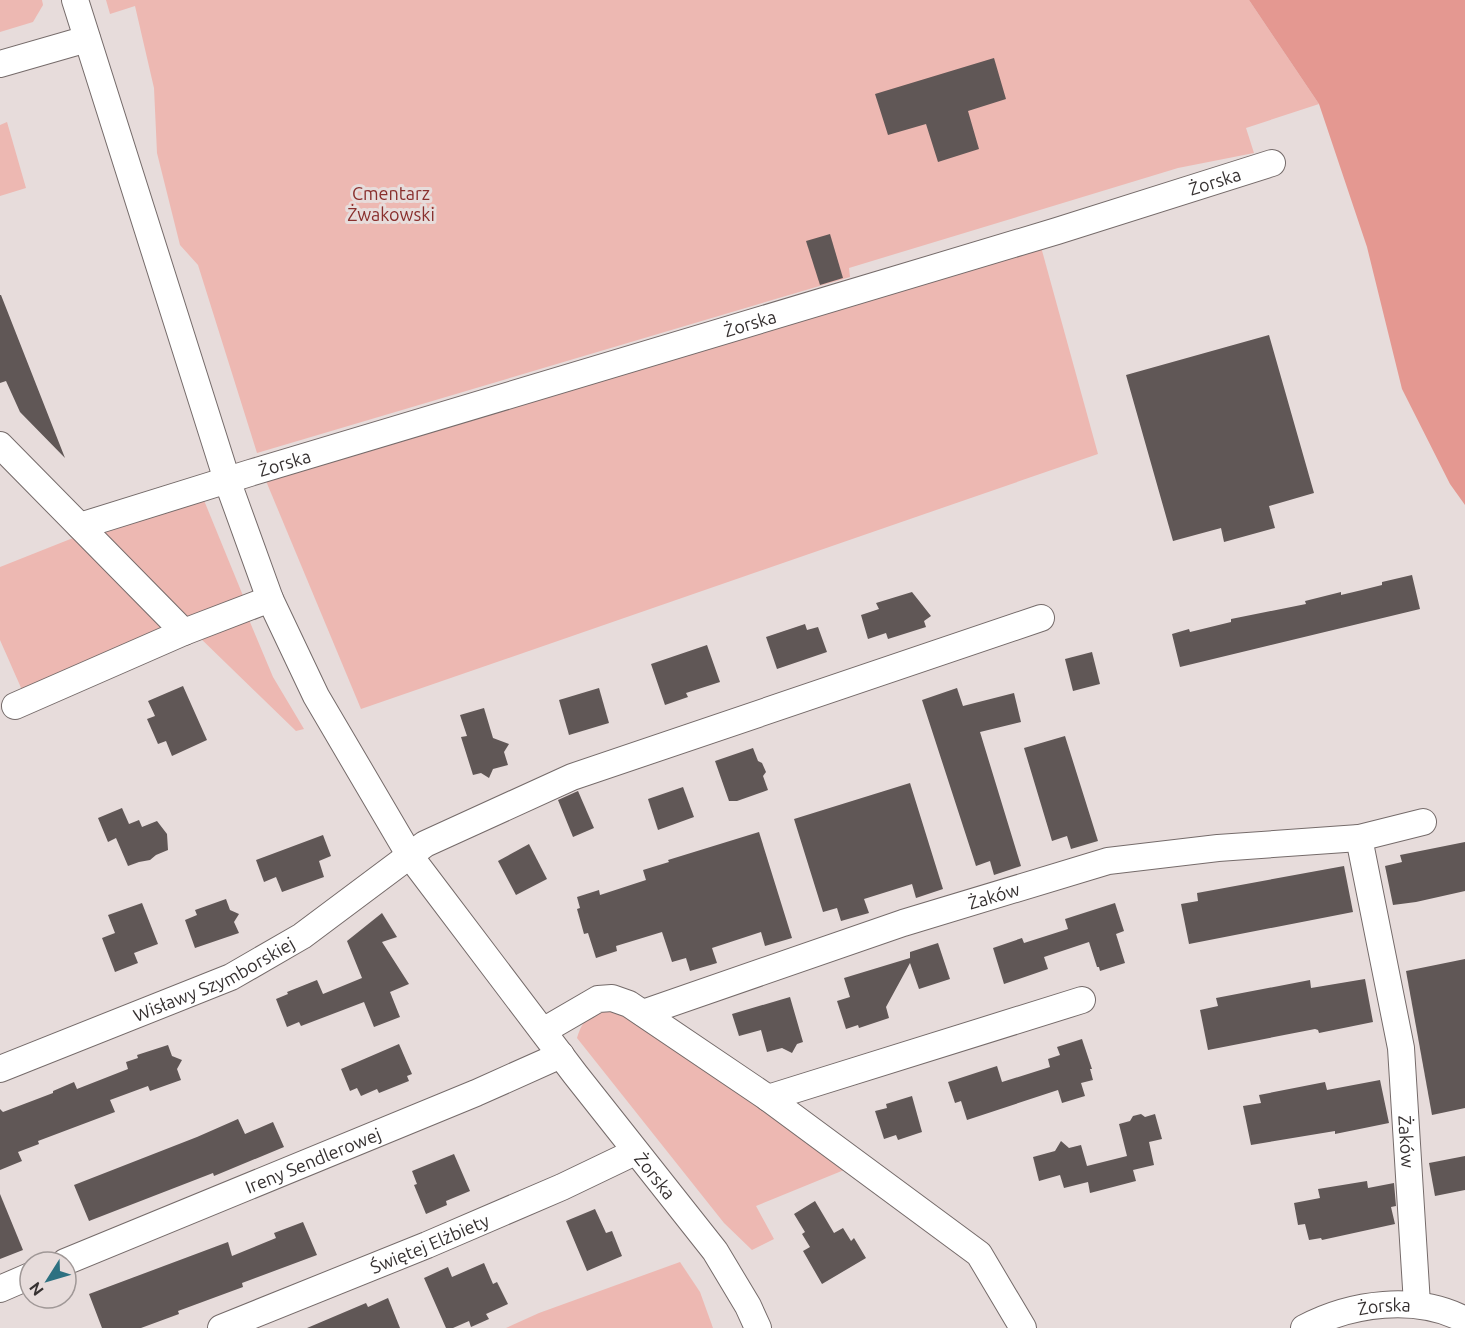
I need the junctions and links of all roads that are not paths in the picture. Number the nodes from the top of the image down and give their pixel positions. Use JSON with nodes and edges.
{"nodes":[{"id":1,"x":75,"y":0,"type":"edge"},
{"id":2,"x":87,"y":39,"type":"junction"},
{"id":3,"x":0,"y":64,"type":"edge"},
{"id":4,"x":1272,"y":163,"type":"dead end"},
{"id":5,"x":0,"y":445,"type":"edge"},
{"id":6,"x":227,"y":480,"type":"junction"},
{"id":7,"x":81,"y":526,"type":"junction"},
{"id":8,"x":270,"y":599,"type":"junction"},
{"id":9,"x":1041,"y":618,"type":"dead end"},
{"id":10,"x":184,"y":632,"type":"junction"},
{"id":11,"x":15,"y":706,"type":"dead end"},
{"id":12,"x":1423,"y":822,"type":"dead end"},
{"id":13,"x":1359,"y":838,"type":"junction"},
{"id":14,"x":410,"y":855,"type":"junction"},
{"id":15,"x":1082,"y":1000,"type":"dead end"},
{"id":16,"x":643,"y":1013,"type":"junction"},
{"id":17,"x":543,"y":1031,"type":"junction"},
{"id":18,"x":561,"y":1055,"type":"junction"},
{"id":19,"x":0,"y":1069,"type":"edge"},
{"id":20,"x":768,"y":1098,"type":"junction"},
{"id":21,"x":636,"y":1152,"type":"junction"},
{"id":22,"x":78,"y":1257,"type":"edge"},
{"id":23,"x":18,"y":1281,"type":"edge"},
{"id":24,"x":0,"y":1289,"type":"edge"},
{"id":25,"x":1417,"y":1305,"type":"junction"},
{"id":26,"x":1465,"y":1320,"type":"edge"},
{"id":27,"x":221,"y":1328,"type":"edge"},
{"id":28,"x":758,"y":1328,"type":"edge"},
{"id":29,"x":1023,"y":1328,"type":"edge"},
{"id":30,"x":1304,"y":1328,"type":"edge"}],
"edges":[{"from":1,"to":2,"type":"street","name":"Żorska"},
{"from":2,"to":3,"type":"street"},
{"from":2,"to":6,"type":"street","name":"Żorska"},
{"from":4,"to":6,"type":"street","name":"Żorska"},
{"from":5,"to":7,"type":"street"},
{"from":6,"to":7,"type":"street","name":"Żorska"},
{"from":6,"to":8,"type":"street","name":"Żorska"},
{"from":7,"to":10,"type":"street"},
{"from":8,"to":10,"type":"street"},
{"from":8,"to":14,"type":"street","name":"Żorska"},
{"from":9,"to":14,"type":"street"},
{"from":10,"to":11,"type":"street"},
{"from":12,"to":13,"type":"street","name":"Żaków"},
{"from":13,"to":16,"type":"street","name":"Żaków"},
{"from":13,"to":25,"type":"street","name":"Żaków"},
{"from":14,"to":17,"type":"street","name":"Żorska"},
{"from":14,"to":19,"type":"street","name":"Wisławy Szymborskiej"},
{"from":15,"to":20,"type":"street"},
{"from":16,"to":17,"type":"street"},
{"from":16,"to":20,"type":"street"},
{"from":17,"to":18,"type":"street","name":"Żorska"},
{"from":18,"to":21,"type":"street","name":"Żorska"},
{"from":18,"to":22,"type":"street","name":"Ireny Sendlerowej"},
{"from":20,"to":29,"type":"street"},
{"from":21,"to":27,"type":"street","name":"Świętej Elżbiety"},
{"from":21,"to":28,"type":"street","name":"Żorska"},
{"from":23,"to":24,"type":"street"},
{"from":25,"to":26,"type":"street","name":"Żorska"},
{"from":25,"to":30,"type":"street","name":"Żorska"}]}
